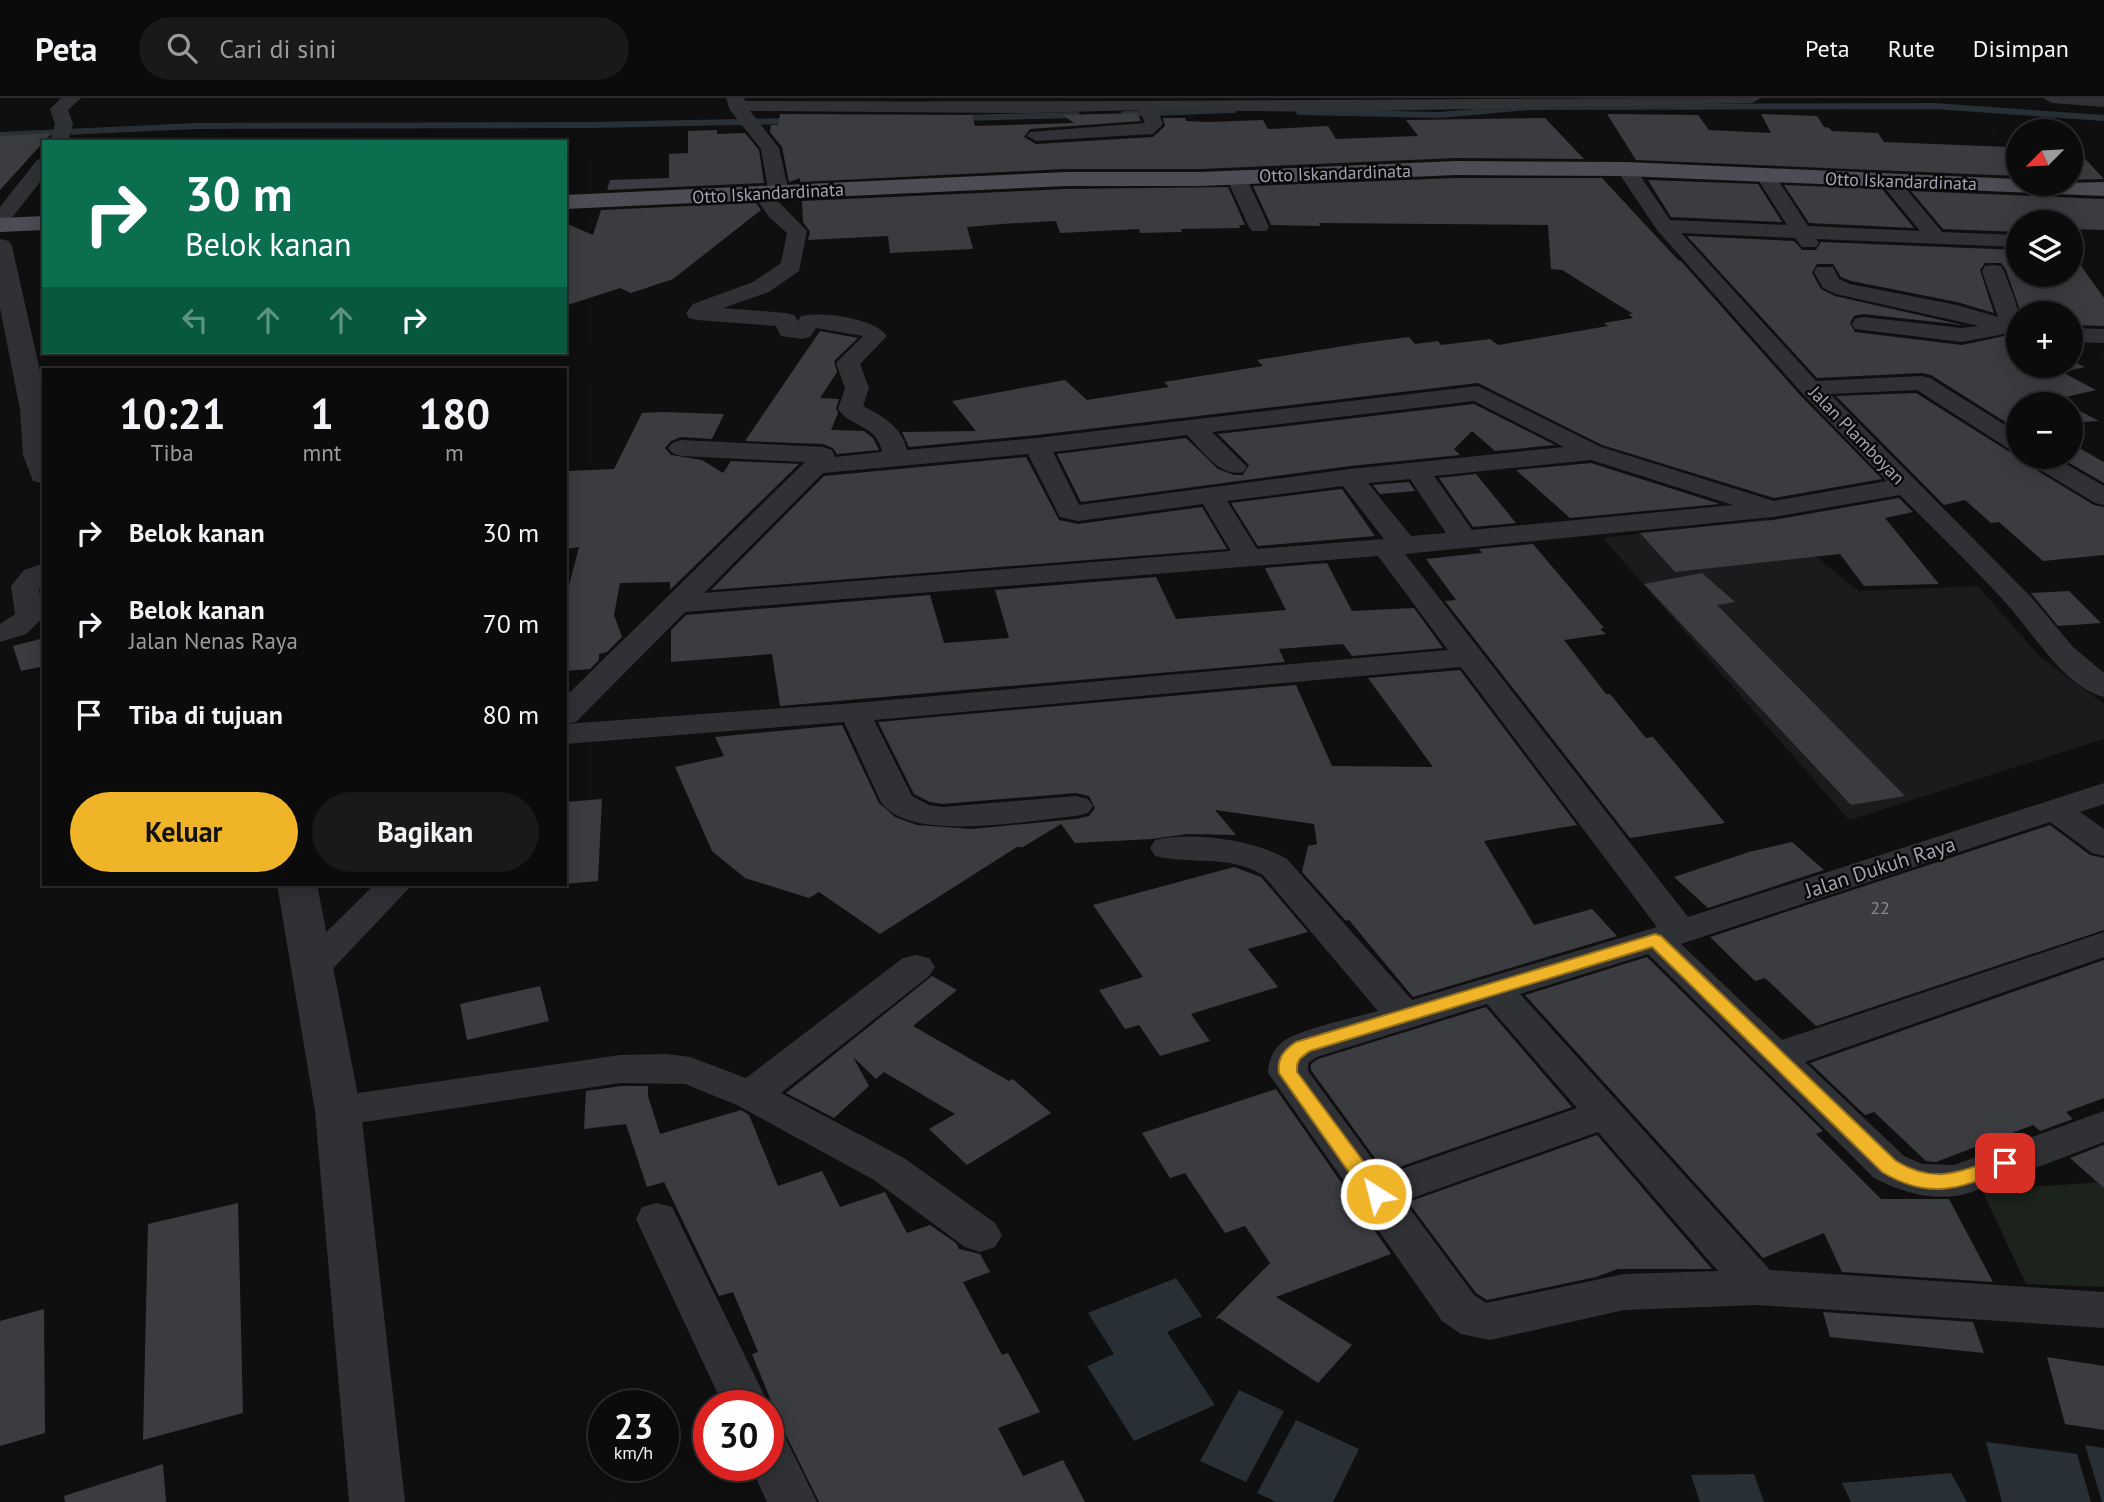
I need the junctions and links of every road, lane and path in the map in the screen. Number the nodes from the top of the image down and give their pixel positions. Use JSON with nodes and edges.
{"nodes":[{"id":1,"x":72,"y":98,"type":"edge"},
{"id":2,"x":1752,"y":98,"type":"edge"},
{"id":3,"x":2052,"y":98,"type":"edge"},
{"id":4,"x":2104,"y":102,"type":"edge"},
{"id":5,"x":1032,"y":103,"type":"edge"},
{"id":6,"x":737,"y":105,"type":"edge"},
{"id":7,"x":1149,"y":113,"type":"junction"},
{"id":8,"x":62,"y":133,"type":"edge"},
{"id":9,"x":1036,"y":136,"type":"dead end"},
{"id":10,"x":42,"y":167,"type":"edge"},
{"id":11,"x":1626,"y":169,"type":"junction"},
{"id":12,"x":1765,"y":175,"type":"junction"},
{"id":13,"x":1236,"y":177,"type":"junction"},
{"id":14,"x":1889,"y":181,"type":"junction"},
{"id":15,"x":2104,"y":188,"type":"edge"},
{"id":16,"x":770,"y":193,"type":"junction"},
{"id":17,"x":567,"y":202,"type":"edge"},
{"id":18,"x":0,"y":222,"type":"edge"},
{"id":19,"x":42,"y":223,"type":"edge"},
{"id":20,"x":1664,"y":226,"type":"junction"},
{"id":21,"x":1259,"y":227,"type":"dead end"},
{"id":22,"x":1936,"y":237,"type":"junction"},
{"id":23,"x":1807,"y":239,"type":"junction"},
{"id":24,"x":2006,"y":240,"type":"edge"},
{"id":25,"x":0,"y":246,"type":"edge"},
{"id":26,"x":1993,"y":271,"type":"dead end"},
{"id":27,"x":1825,"y":272,"type":"dead end"},
{"id":28,"x":2006,"y":308,"type":"edge"},
{"id":29,"x":1863,"y":324,"type":"dead end"},
{"id":30,"x":2006,"y":326,"type":"edge"},
{"id":31,"x":2006,"y":329,"type":"edge"},
{"id":32,"x":2083,"y":335,"type":"edge"},
{"id":33,"x":2104,"y":336,"type":"edge"},
{"id":34,"x":1810,"y":388,"type":"junction"},
{"id":35,"x":852,"y":389,"type":"junction"},
{"id":36,"x":1193,"y":428,"type":"junction"},
{"id":37,"x":2006,"y":436,"type":"edge"},
{"id":38,"x":1037,"y":446,"type":"junction"},
{"id":39,"x":681,"y":448,"type":"dead end"},
{"id":40,"x":1592,"y":452,"type":"junction"},
{"id":41,"x":819,"y":460,"type":"junction"},
{"id":42,"x":895,"y":460,"type":"junction"},
{"id":43,"x":1234,"y":467,"type":"dead end"},
{"id":44,"x":42,"y":468,"type":"edge"},
{"id":45,"x":2064,"y":469,"type":"edge"},
{"id":46,"x":1417,"y":470,"type":"junction"},
{"id":47,"x":1350,"y":477,"type":"junction"},
{"id":48,"x":2092,"y":481,"type":"edge"},
{"id":49,"x":1906,"y":486,"type":"junction"},
{"id":50,"x":1210,"y":495,"type":"junction"},
{"id":51,"x":2104,"y":497,"type":"edge"},
{"id":52,"x":1773,"y":509,"type":"junction"},
{"id":53,"x":1464,"y":539,"type":"junction"},
{"id":54,"x":1394,"y":546,"type":"junction"},
{"id":55,"x":1248,"y":556,"type":"junction"},
{"id":56,"x":42,"y":571,"type":"edge"},
{"id":57,"x":674,"y":604,"type":"junction"},
{"id":58,"x":0,"y":633,"type":"edge"},
{"id":59,"x":1469,"y":657,"type":"junction"},
{"id":60,"x":2104,"y":688,"type":"edge"},
{"id":61,"x":855,"y":712,"type":"junction"},
{"id":62,"x":567,"y":713,"type":"edge"},
{"id":63,"x":567,"y":734,"type":"edge"},
{"id":64,"x":2104,"y":793,"type":"edge"},
{"id":65,"x":1076,"y":806,"type":"dead end"},
{"id":66,"x":2055,"y":810,"type":"junction"},
{"id":67,"x":2104,"y":845,"type":"edge"},
{"id":68,"x":1167,"y":848,"type":"dead end"},
{"id":69,"x":297,"y":886,"type":"edge"},
{"id":70,"x":393,"y":886,"type":"edge"},
{"id":71,"x":1667,"y":936,"type":"junction"},
{"id":72,"x":2104,"y":944,"type":"edge"},
{"id":73,"x":916,"y":967,"type":"dead end"},
{"id":74,"x":312,"y":968,"type":"junction"},
{"id":75,"x":1494,"y":988,"type":"junction"},
{"id":76,"x":1404,"y":1016,"type":"junction"},
{"id":77,"x":1776,"y":1057,"type":"junction"},
{"id":78,"x":751,"y":1095,"type":"junction"},
{"id":79,"x":338,"y":1111,"type":"junction"},
{"id":80,"x":1605,"y":1114,"type":"junction"},
{"id":81,"x":2103,"y":1127,"type":"edge"},
{"id":82,"x":1376,"y":1194,"type":"junction"},
{"id":83,"x":657,"y":1219,"type":"dead end"},
{"id":84,"x":980,"y":1235,"type":"dead end"},
{"id":85,"x":1758,"y":1287,"type":"junction"},
{"id":86,"x":2104,"y":1310,"type":"edge"},
{"id":87,"x":739,"y":1390,"type":"edge"},
{"id":88,"x":782,"y":1481,"type":"edge"},
{"id":89,"x":376,"y":1502,"type":"edge"},
{"id":90,"x":792,"y":1502,"type":"edge"}],
"edges":[{"from":1,"to":8,"type":"street"},
{"from":2,"to":7,"type":"street"},
{"from":3,"to":4,"type":"street"},
{"from":5,"to":6,"type":"street"},
{"from":5,"to":7,"type":"street"},
{"from":6,"to":16,"type":"street"},
{"from":7,"to":9,"type":"street"},
{"from":10,"to":18,"type":"street"},
{"from":11,"to":12,"type":"main road","name":"Otto Iskandardinata"},
{"from":11,"to":13,"type":"main road","name":"Otto Iskandardinata"},
{"from":11,"to":20,"type":"street","name":"Jalan Plamboyan"},
{"from":12,"to":14,"type":"main road","name":"Otto Iskandardinata"},
{"from":12,"to":23,"type":"street"},
{"from":13,"to":16,"type":"main road","name":"Otto Iskandardinata"},
{"from":13,"to":21,"type":"street"},
{"from":14,"to":15,"type":"main road","name":"Otto Iskandardinata"},
{"from":14,"to":22,"type":"street"},
{"from":16,"to":17,"type":"main road","name":"Otto Iskandardinata"},
{"from":16,"to":35,"type":"street"},
{"from":18,"to":19,"type":"main road"},
{"from":20,"to":23,"type":"street"},
{"from":20,"to":34,"type":"street","name":"Jalan Plamboyan"},
{"from":22,"to":23,"type":"street"},
{"from":22,"to":24,"type":"street"},
{"from":25,"to":44,"type":"street"},
{"from":26,"to":28,"type":"street"},
{"from":27,"to":30,"type":"street"},
{"from":29,"to":31,"type":"street"},
{"from":32,"to":33,"type":"street"},
{"from":34,"to":37,"type":"street"},
{"from":34,"to":49,"type":"street","name":"Jalan Plamboyan"},
{"from":35,"to":41,"type":"street"},
{"from":35,"to":42,"type":"street"},
{"from":36,"to":38,"type":"street"},
{"from":36,"to":40,"type":"street"},
{"from":36,"to":43,"type":"street"},
{"from":38,"to":42,"type":"street"},
{"from":38,"to":50,"type":"street"},
{"from":39,"to":41,"type":"street"},
{"from":40,"to":46,"type":"street"},
{"from":40,"to":52,"type":"street"},
{"from":41,"to":42,"type":"street"},
{"from":41,"to":57,"type":"street"},
{"from":45,"to":48,"type":"street"},
{"from":46,"to":47,"type":"street"},
{"from":46,"to":53,"type":"street"},
{"from":47,"to":50,"type":"street"},
{"from":47,"to":54,"type":"street"},
{"from":48,"to":51,"type":"street"},
{"from":49,"to":52,"type":"street"},
{"from":49,"to":60,"type":"street","name":"Jalan Plamboyan"},
{"from":50,"to":55,"type":"street"},
{"from":52,"to":53,"type":"street"},
{"from":53,"to":54,"type":"street"},
{"from":54,"to":55,"type":"street"},
{"from":54,"to":59,"type":"street"},
{"from":55,"to":57,"type":"street"},
{"from":56,"to":58,"type":"street"},
{"from":57,"to":62,"type":"street"},
{"from":59,"to":61,"type":"street"},
{"from":59,"to":71,"type":"street"},
{"from":61,"to":63,"type":"street"},
{"from":61,"to":65,"type":"street"},
{"from":64,"to":66,"type":"street","name":"Jalan Dukuh Raya"},
{"from":66,"to":67,"type":"street"},
{"from":66,"to":71,"type":"street","name":"Jalan Dukuh Raya"},
{"from":68,"to":76,"type":"street"},
{"from":69,"to":74,"type":"street"},
{"from":70,"to":74,"type":"street"},
{"from":71,"to":75,"type":"street","name":"Jalan Dukuh Raya"},
{"from":71,"to":77,"type":"street"},
{"from":72,"to":77,"type":"street"},
{"from":73,"to":78,"type":"street"},
{"from":74,"to":79,"type":"street"},
{"from":75,"to":76,"type":"street","name":"Jalan Dukuh Raya"},
{"from":75,"to":80,"type":"street"},
{"from":76,"to":82,"type":"street","name":"Jalan Dukuh Raya"},
{"from":77,"to":81,"type":"street"},
{"from":78,"to":79,"type":"street"},
{"from":78,"to":84,"type":"street"},
{"from":79,"to":89,"type":"street"},
{"from":80,"to":82,"type":"street"},
{"from":80,"to":85,"type":"street"},
{"from":82,"to":85,"type":"street"},
{"from":83,"to":87,"type":"street"},
{"from":85,"to":86,"type":"street"},
{"from":88,"to":90,"type":"street"}]}
